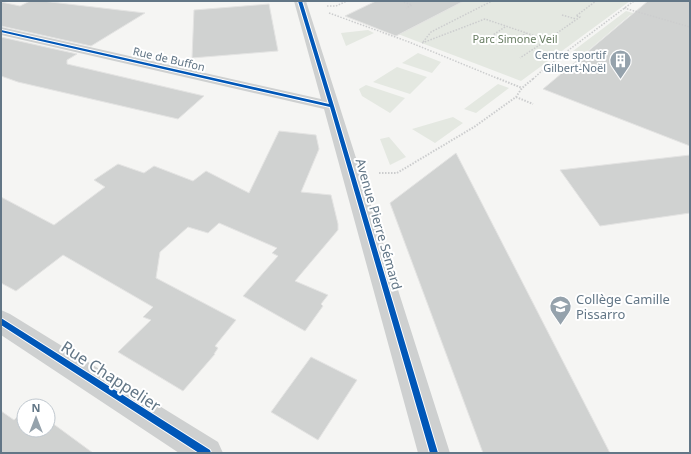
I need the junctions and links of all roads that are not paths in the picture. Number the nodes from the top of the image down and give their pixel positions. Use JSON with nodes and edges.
{"nodes":[{"id":1,"x":300,"y":1,"type":"edge"},
{"id":2,"x":1,"y":31,"type":"edge"},
{"id":3,"x":332,"y":106,"type":"junction"},
{"id":4,"x":1,"y":321,"type":"edge"},
{"id":5,"x":207,"y":453,"type":"edge"},
{"id":6,"x":434,"y":453,"type":"edge"}],
"edges":[{"from":1,"to":3,"type":"street","name":"Avenue Pierre Sémard"},
{"from":2,"to":3,"type":"street","name":"Rue de Buffon"},
{"from":3,"to":6,"type":"street","name":"Avenue Pierre Sémard"},
{"from":4,"to":5,"type":"street","name":"Rue Chappelier"}]}
